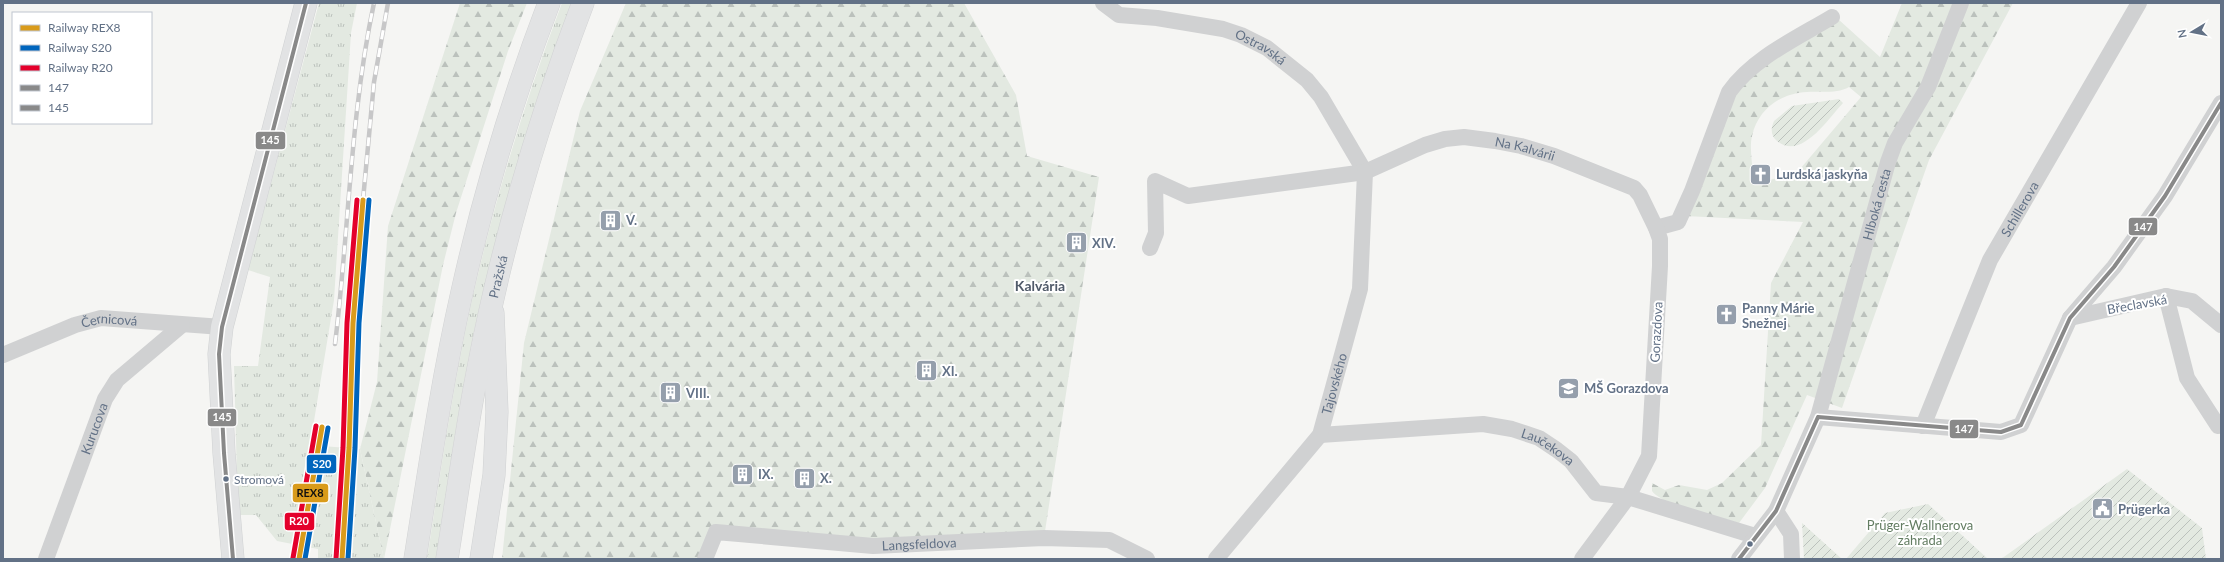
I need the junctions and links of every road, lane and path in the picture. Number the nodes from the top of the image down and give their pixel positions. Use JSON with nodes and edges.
{"nodes":[{"id":1,"x":306,"y":3,"type":"edge"},
{"id":2,"x":549,"y":3,"type":"edge"},
{"id":3,"x":583,"y":3,"type":"edge"},
{"id":4,"x":1103,"y":3,"type":"edge"},
{"id":5,"x":1961,"y":3,"type":"edge"},
{"id":6,"x":2139,"y":3,"type":"edge"},
{"id":7,"x":1832,"y":17,"type":"dead end"},
{"id":8,"x":2221,"y":103,"type":"edge"},
{"id":9,"x":1365,"y":172,"type":"junction"},
{"id":10,"x":1656,"y":228,"type":"junction"},
{"id":11,"x":1150,"y":248,"type":"dead end"},
{"id":12,"x":2166,"y":296,"type":"junction"},
{"id":13,"x":493,"y":300,"type":"junction"},
{"id":14,"x":2070,"y":318,"type":"junction"},
{"id":15,"x":182,"y":325,"type":"junction"},
{"id":16,"x":2221,"y":325,"type":"edge"},
{"id":17,"x":222,"y":327,"type":"junction"},
{"id":18,"x":3,"y":355,"type":"edge"},
{"id":19,"x":1818,"y":417,"type":"junction"},
{"id":20,"x":1923,"y":426,"type":"junction"},
{"id":21,"x":2218,"y":426,"type":"dead end"},
{"id":22,"x":1320,"y":435,"type":"junction"},
{"id":23,"x":1628,"y":497,"type":"junction"},
{"id":24,"x":1776,"y":512,"type":"junction"},
{"id":25,"x":421,"y":526,"type":"junction"},
{"id":26,"x":1755,"y":536,"type":"junction"},
{"id":27,"x":46,"y":559,"type":"edge"},
{"id":28,"x":233,"y":559,"type":"edge"},
{"id":29,"x":405,"y":559,"type":"edge"},
{"id":30,"x":415,"y":559,"type":"edge"},
{"id":31,"x":447,"y":559,"type":"edge"},
{"id":32,"x":481,"y":559,"type":"edge"},
{"id":33,"x":705,"y":559,"type":"edge"},
{"id":34,"x":1147,"y":559,"type":"edge"},
{"id":35,"x":1216,"y":559,"type":"edge"},
{"id":36,"x":1582,"y":559,"type":"edge"},
{"id":37,"x":1739,"y":559,"type":"edge"},
{"id":38,"x":1792,"y":559,"type":"edge"}],
"edges":[{"from":1,"to":17,"type":"main road"},
{"from":2,"to":25,"type":"main road"},
{"from":3,"to":13,"type":"main road","name":"Pražská"},
{"from":4,"to":9,"type":"street","name":"Ostravská"},
{"from":5,"to":19,"type":"street","name":"Hlboká cesta"},
{"from":6,"to":20,"type":"street","name":"Schillerova"},
{"from":7,"to":10,"type":"street"},
{"from":8,"to":14,"type":"street"},
{"from":9,"to":10,"type":"street","name":"Na Kalvárii"},
{"from":9,"to":11,"type":"street","name":"Na Kalvárii"},
{"from":9,"to":22,"type":"street","name":"Tajovského"},
{"from":10,"to":23,"type":"street","name":"Gorazdova"},
{"from":12,"to":14,"type":"street","name":"Břeclavská"},
{"from":12,"to":16,"type":"street","name":"Břeclavská"},
{"from":12,"to":21,"type":"street"},
{"from":13,"to":31,"type":"main road","name":"Pražská"},
{"from":13,"to":32,"type":"main road"},
{"from":14,"to":20,"type":"street"},
{"from":15,"to":17,"type":"street","name":"Černicová"},
{"from":15,"to":18,"type":"street","name":"Černicová"},
{"from":15,"to":27,"type":"street","name":"Kurucova"},
{"from":17,"to":28,"type":"main road"},
{"from":19,"to":20,"type":"street"},
{"from":19,"to":24,"type":"street","name":"Hlboká cesta"},
{"from":22,"to":23,"type":"street","name":"Laučekova"},
{"from":22,"to":35,"type":"street","name":"Tajovského"},
{"from":23,"to":26,"type":"street","name":"Laučekova"},
{"from":23,"to":36,"type":"street","name":"Gorazdova"},
{"from":24,"to":26,"type":"street","name":"Hlboká cesta"},
{"from":24,"to":38,"type":"street"},
{"from":25,"to":29,"type":"main road"},
{"from":25,"to":30,"type":"main road"},
{"from":26,"to":37,"type":"street","name":"Hlboká cesta"},
{"from":33,"to":34,"type":"street","name":"Langsfeldova"}]}
